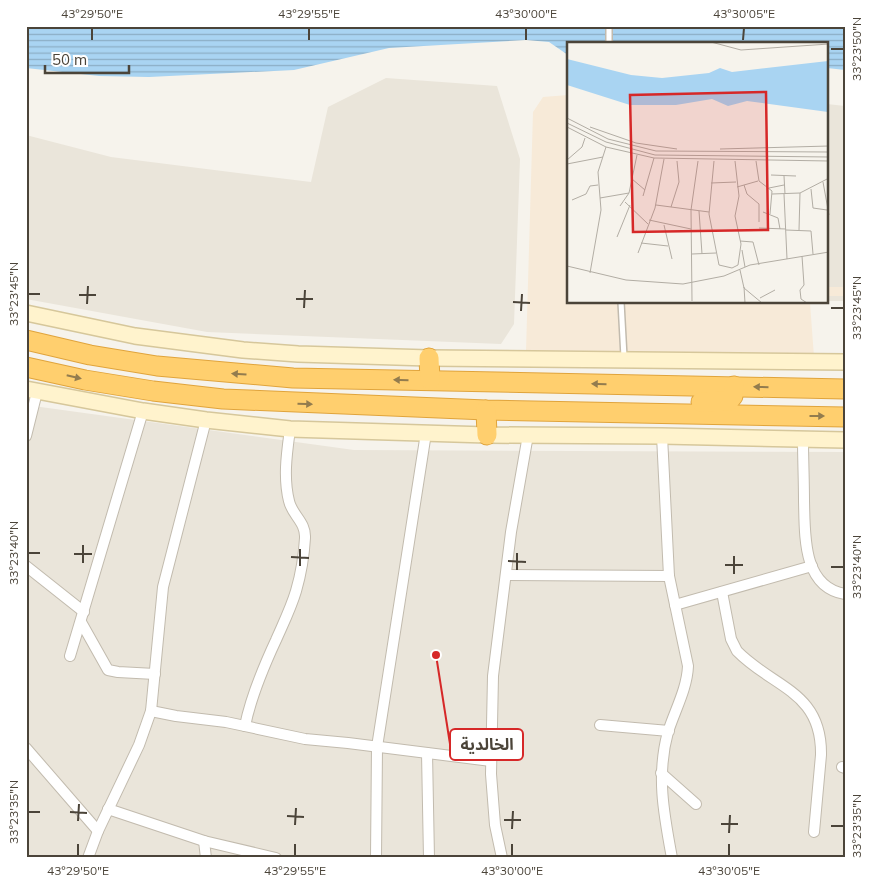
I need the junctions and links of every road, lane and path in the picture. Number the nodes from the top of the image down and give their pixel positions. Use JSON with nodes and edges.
{"nodes":[{"id":1,"x":609,"y":26,"type":"edge"},
{"id":2,"x":609,"y":42,"type":"edge"},
{"id":3,"x":621,"y":304,"type":"edge"},
{"id":4,"x":26,"y":313,"type":"edge"},
{"id":5,"x":26,"y":340,"type":"edge"},
{"id":6,"x":429,"y":358,"type":"junction"},
{"id":7,"x":624,"y":360,"type":"junction"},
{"id":8,"x":845,"y":362,"type":"edge"},
{"id":9,"x":26,"y":367,"type":"edge"},
{"id":10,"x":430,"y":380,"type":"junction"},
{"id":11,"x":734,"y":386,"type":"junction"},
{"id":12,"x":845,"y":389,"type":"edge"},
{"id":13,"x":31,"y":391,"type":"edge"},
{"id":14,"x":845,"y":398,"type":"edge"},
{"id":15,"x":486,"y":410,"type":"junction"},
{"id":16,"x":143,"y":411,"type":"junction"},
{"id":17,"x":531,"y":411,"type":"junction"},
{"id":18,"x":774,"y":416,"type":"junction"},
{"id":19,"x":845,"y":417,"type":"edge"},
{"id":20,"x":206,"y":420,"type":"junction"},
{"id":21,"x":290,"y":429,"type":"junction"},
{"id":22,"x":426,"y":433,"type":"junction"},
{"id":23,"x":487,"y":435,"type":"junction"},
{"id":24,"x":26,"y":436,"type":"edge"},
{"id":25,"x":528,"y":436,"type":"junction"},
{"id":26,"x":662,"y":436,"type":"junction"},
{"id":27,"x":803,"y":439,"type":"junction"},
{"id":28,"x":845,"y":440,"type":"edge"},
{"id":29,"x":26,"y":566,"type":"edge"},
{"id":30,"x":812,"y":566,"type":"junction"},
{"id":31,"x":506,"y":575,"type":"junction"},
{"id":32,"x":669,"y":576,"type":"junction"},
{"id":33,"x":722,"y":592,"type":"junction"},
{"id":34,"x":845,"y":594,"type":"edge"},
{"id":35,"x":675,"y":605,"type":"junction"},
{"id":36,"x":82,"y":617,"type":"junction"},
{"id":37,"x":70,"y":656,"type":"dead end"},
{"id":38,"x":155,"y":674,"type":"junction"},
{"id":39,"x":151,"y":711,"type":"junction"},
{"id":40,"x":600,"y":725,"type":"dead end"},
{"id":41,"x":246,"y":726,"type":"junction"},
{"id":42,"x":669,"y":730,"type":"junction"},
{"id":43,"x":377,"y":746,"type":"junction"},
{"id":44,"x":26,"y":748,"type":"edge"},
{"id":45,"x":427,"y":753,"type":"junction"},
{"id":46,"x":491,"y":761,"type":"junction"},
{"id":47,"x":661,"y":773,"type":"junction"},
{"id":48,"x":696,"y":804,"type":"dead end"},
{"id":49,"x":108,"y":809,"type":"junction"},
{"id":50,"x":98,"y":831,"type":"junction"},
{"id":51,"x":814,"y":832,"type":"dead end"},
{"id":52,"x":204,"y":841,"type":"junction"},
{"id":53,"x":88,"y":858,"type":"edge"},
{"id":54,"x":206,"y":858,"type":"edge"},
{"id":55,"x":276,"y":858,"type":"edge"},
{"id":56,"x":376,"y":858,"type":"edge"},
{"id":57,"x":429,"y":858,"type":"edge"},
{"id":58,"x":502,"y":858,"type":"edge"},
{"id":59,"x":672,"y":858,"type":"edge"}],
"edges":[{"from":1,"to":2,"type":"lane"},
{"from":3,"to":7,"type":"lane"},
{"from":4,"to":6,"type":"main road"},
{"from":10,"to":5,"type":"highway","one_way":true},
{"from":6,"to":7,"type":"main road"},
{"from":6,"to":10,"type":"highway"},
{"from":7,"to":8,"type":"main road"},
{"from":9,"to":15,"type":"highway","one_way":true},
{"from":11,"to":10,"type":"highway","one_way":true},
{"from":12,"to":11,"type":"highway","one_way":true},
{"from":11,"to":17,"type":"highway"},
{"from":13,"to":16,"type":"main road"},
{"from":13,"to":24,"type":"street"},
{"from":14,"to":18,"type":"highway"},
{"from":15,"to":17,"type":"highway"},
{"from":15,"to":23,"type":"highway"},
{"from":16,"to":20,"type":"main road"},
{"from":16,"to":36,"type":"street"},
{"from":17,"to":18,"type":"highway"},
{"from":18,"to":19,"type":"highway","one_way":true},
{"from":20,"to":21,"type":"main road"},
{"from":20,"to":38,"type":"street"},
{"from":21,"to":22,"type":"main road"},
{"from":21,"to":41,"type":"street"},
{"from":22,"to":23,"type":"main road"},
{"from":22,"to":43,"type":"street"},
{"from":23,"to":25,"type":"main road"},
{"from":25,"to":26,"type":"main road"},
{"from":25,"to":31,"type":"street"},
{"from":26,"to":27,"type":"main road"},
{"from":26,"to":32,"type":"street"},
{"from":27,"to":28,"type":"main road"},
{"from":27,"to":30,"type":"street"},
{"from":29,"to":36,"type":"street"},
{"from":30,"to":33,"type":"street"},
{"from":30,"to":34,"type":"street"},
{"from":31,"to":32,"type":"street"},
{"from":31,"to":46,"type":"street"},
{"from":32,"to":35,"type":"street"},
{"from":33,"to":35,"type":"street"},
{"from":33,"to":51,"type":"street"},
{"from":35,"to":42,"type":"street"},
{"from":36,"to":37,"type":"street"},
{"from":36,"to":38,"type":"street"},
{"from":38,"to":39,"type":"street"},
{"from":39,"to":41,"type":"street"},
{"from":39,"to":49,"type":"street"},
{"from":40,"to":42,"type":"street"},
{"from":41,"to":43,"type":"street"},
{"from":42,"to":47,"type":"street"},
{"from":43,"to":45,"type":"street"},
{"from":43,"to":56,"type":"street"},
{"from":44,"to":50,"type":"street"},
{"from":45,"to":46,"type":"street"},
{"from":45,"to":57,"type":"street"},
{"from":46,"to":58,"type":"street"},
{"from":47,"to":48,"type":"street"},
{"from":47,"to":59,"type":"street"},
{"from":49,"to":50,"type":"street"},
{"from":49,"to":52,"type":"street"},
{"from":50,"to":53,"type":"street"},
{"from":52,"to":54,"type":"street"},
{"from":52,"to":55,"type":"street"}]}
